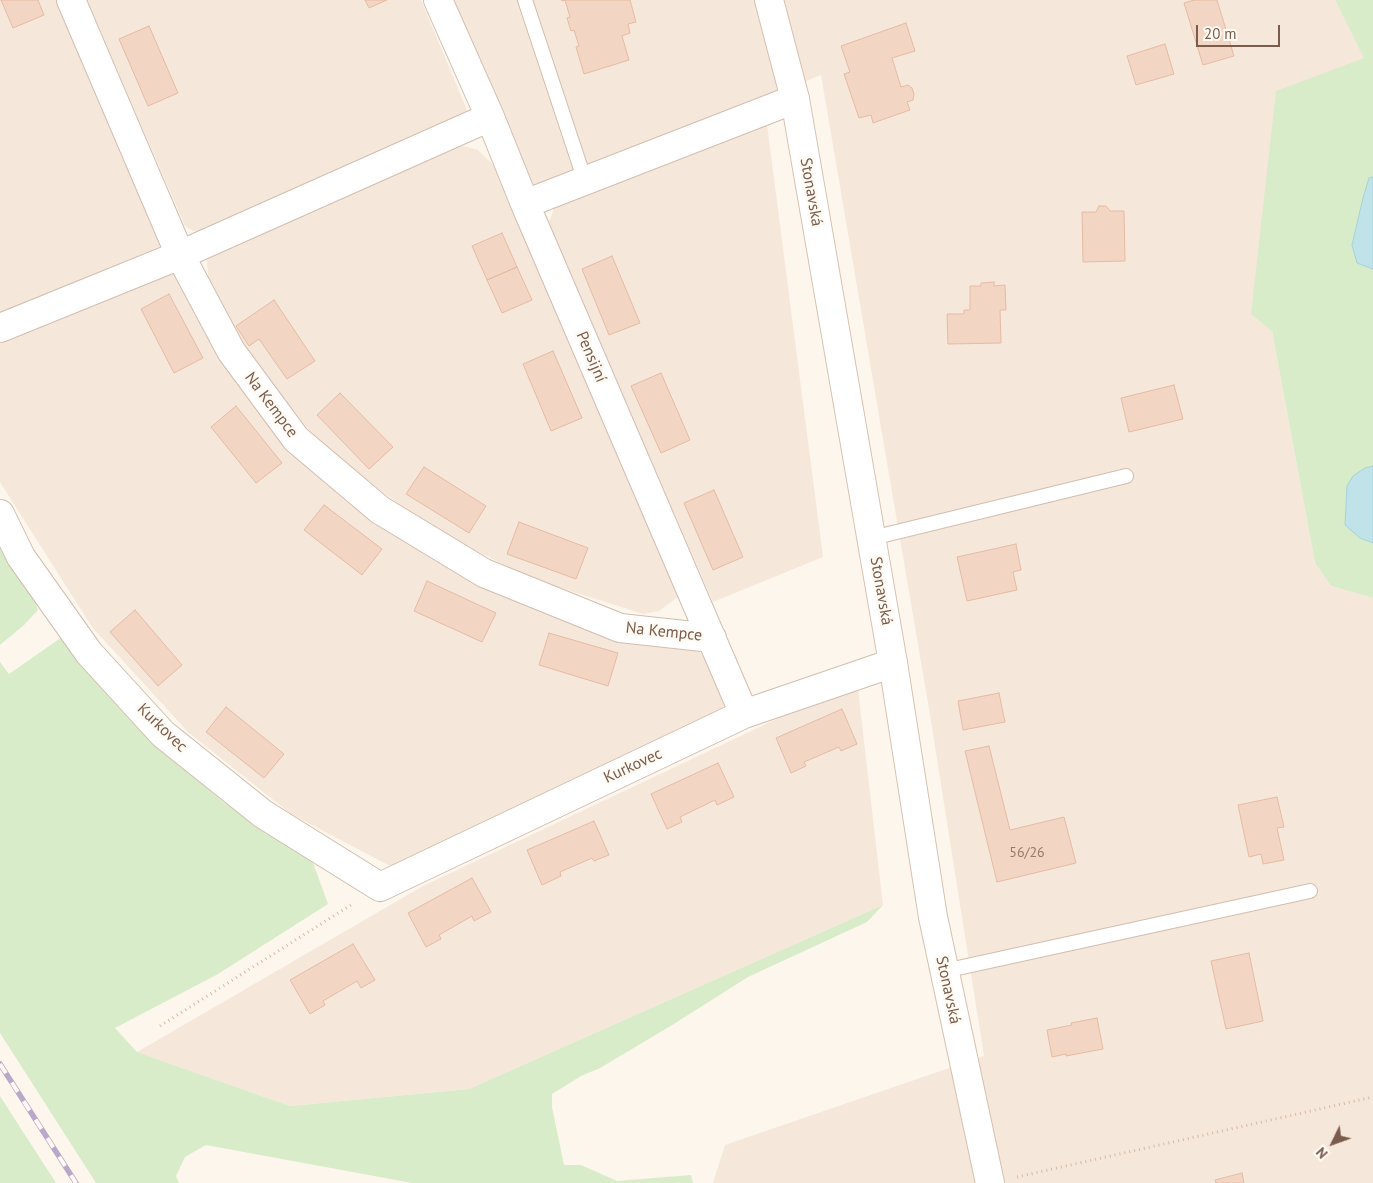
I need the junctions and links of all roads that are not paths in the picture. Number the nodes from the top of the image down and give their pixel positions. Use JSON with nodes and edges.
{"nodes":[{"id":1,"x":71,"y":0,"type":"edge"},
{"id":2,"x":438,"y":0,"type":"edge"},
{"id":3,"x":525,"y":0,"type":"edge"},
{"id":4,"x":769,"y":0,"type":"edge"},
{"id":5,"x":795,"y":99,"type":"junction"},
{"id":6,"x":490,"y":117,"type":"junction"},
{"id":7,"x":585,"y":181,"type":"junction"},
{"id":8,"x":525,"y":204,"type":"junction"},
{"id":9,"x":180,"y":255,"type":"junction"},
{"id":10,"x":0,"y":328,"type":"edge"},
{"id":11,"x":1126,"y":476,"type":"dead end"},
{"id":12,"x":0,"y":514,"type":"edge"},
{"id":13,"x":872,"y":538,"type":"junction"},
{"id":14,"x":712,"y":638,"type":"junction"},
{"id":15,"x":894,"y":662,"type":"junction"},
{"id":16,"x":744,"y":714,"type":"junction"},
{"id":17,"x":1310,"y":891,"type":"dead end"},
{"id":18,"x":944,"y":971,"type":"junction"},
{"id":19,"x":1000,"y":1181,"type":"edge"}],
"edges":[{"from":1,"to":9,"type":"street","name":"Na Kempce"},
{"from":2,"to":6,"type":"street","name":"Pensijní"},
{"from":3,"to":7,"type":"lane"},
{"from":4,"to":5,"type":"street","name":"Stonavská"},
{"from":5,"to":7,"type":"street"},
{"from":5,"to":13,"type":"street","name":"Stonavská"},
{"from":6,"to":8,"type":"street","name":"Pensijní"},
{"from":6,"to":9,"type":"street"},
{"from":7,"to":8,"type":"street"},
{"from":8,"to":14,"type":"street","name":"Pensijní"},
{"from":9,"to":10,"type":"street"},
{"from":9,"to":14,"type":"street","name":"Na Kempce"},
{"from":11,"to":13,"type":"lane"},
{"from":12,"to":16,"type":"street","name":"Kurkovec"},
{"from":13,"to":15,"type":"street","name":"Stonavská"},
{"from":14,"to":16,"type":"street","name":"Pensijní"},
{"from":15,"to":16,"type":"street","name":"Kurkovec"},
{"from":15,"to":18,"type":"street","name":"Stonavská"},
{"from":17,"to":18,"type":"lane"},
{"from":18,"to":19,"type":"street","name":"Stonavská"}]}
